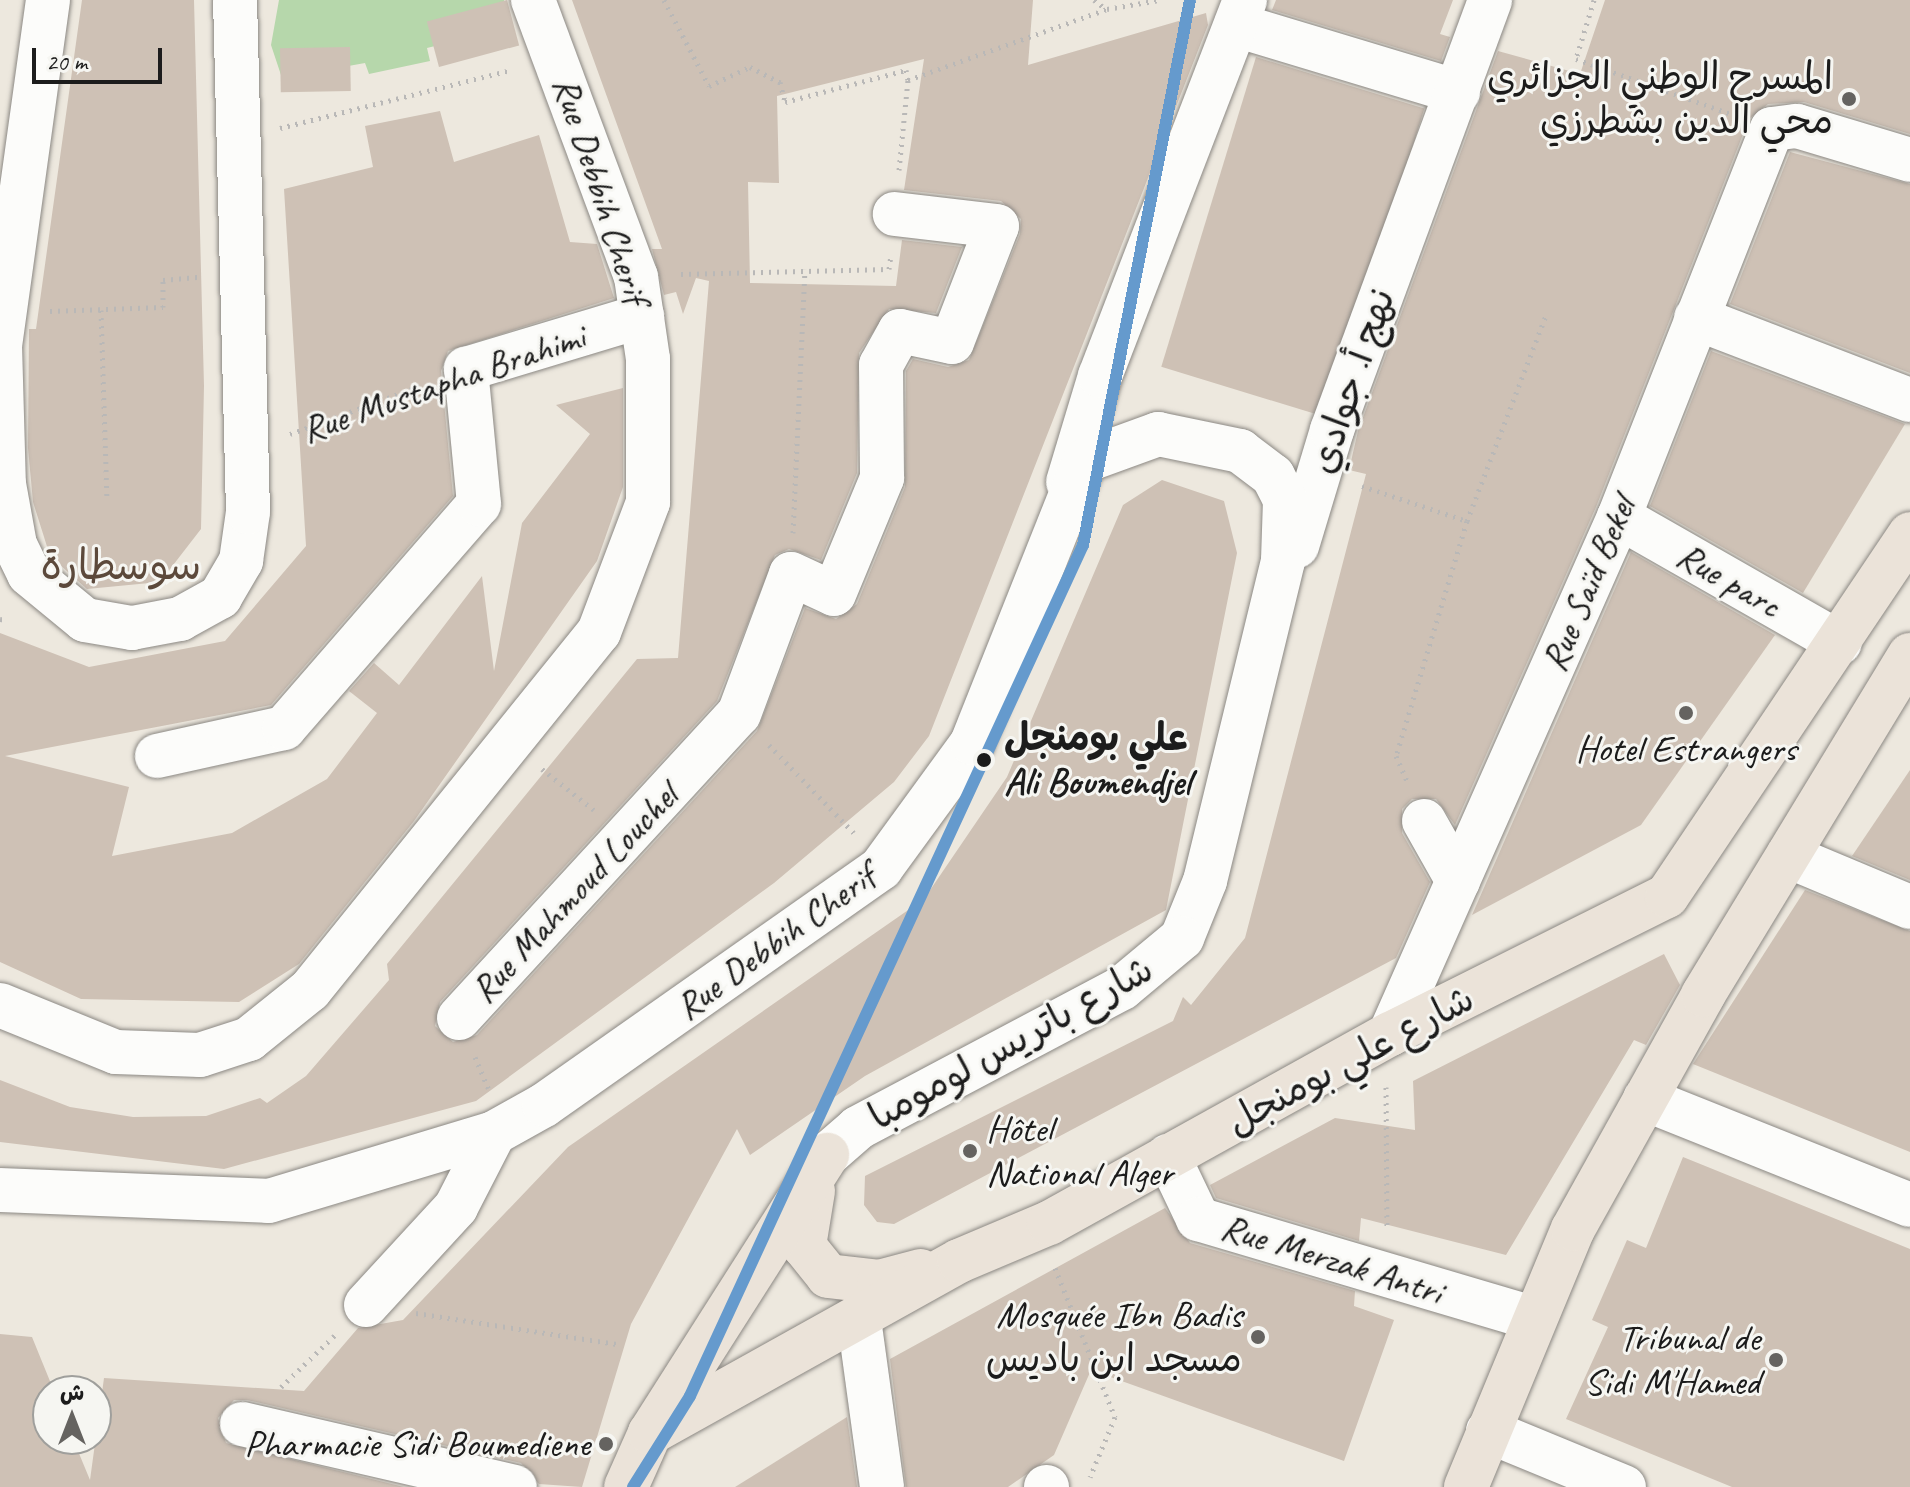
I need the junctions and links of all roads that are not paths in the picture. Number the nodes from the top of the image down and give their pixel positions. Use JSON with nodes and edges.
{"nodes":[{"id":1,"x":48,"y":0,"type":"edge"},
{"id":2,"x":235,"y":0,"type":"edge"},
{"id":3,"x":533,"y":0,"type":"edge"},
{"id":4,"x":1490,"y":0,"type":"edge"},
{"id":5,"x":1240,"y":12,"type":"edge"},
{"id":6,"x":1458,"y":92,"type":"junction"},
{"id":7,"x":1910,"y":160,"type":"edge"},
{"id":8,"x":895,"y":214,"type":"road end"},
{"id":9,"x":639,"y":296,"type":"junction"},
{"id":10,"x":1696,"y":318,"type":"junction"},
{"id":11,"x":1910,"y":400,"type":"edge"},
{"id":12,"x":1062,"y":501,"type":"junction"},
{"id":13,"x":1619,"y":517,"type":"junction"},
{"id":14,"x":1287,"y":524,"type":"joint"},
{"id":15,"x":1910,"y":534,"type":"edge"},
{"id":16,"x":1840,"y":643,"type":"junction"},
{"id":17,"x":1910,"y":655,"type":"edge"},
{"id":18,"x":157,"y":756,"type":"dead end"},
{"id":19,"x":1233,"y":768,"type":"junction"},
{"id":20,"x":1424,"y":821,"type":"road end"},
{"id":21,"x":1788,"y":856,"type":"junction"},
{"id":22,"x":1458,"y":881,"type":"junction"},
{"id":23,"x":1910,"y":907,"type":"edge"},
{"id":24,"x":0,"y":1005,"type":"edge"},
{"id":25,"x":459,"y":1018,"type":"road end"},
{"id":26,"x":1388,"y":1055,"type":"junction"},
{"id":27,"x":1645,"y":1099,"type":"junction"},
{"id":28,"x":494,"y":1133,"type":"junction"},
{"id":29,"x":827,"y":1155,"type":"junction"},
{"id":30,"x":1168,"y":1156,"type":"junction"},
{"id":31,"x":0,"y":1190,"type":"edge"},
{"id":32,"x":1910,"y":1205,"type":"edge"},
{"id":33,"x":959,"y":1261,"type":"junction"},
{"id":34,"x":366,"y":1305,"type":"road end"},
{"id":35,"x":1533,"y":1318,"type":"junction"},
{"id":36,"x":859,"y":1319,"type":"junction"},
{"id":37,"x":242,"y":1424,"type":"road end"},
{"id":38,"x":1488,"y":1431,"type":"junction"},
{"id":39,"x":650,"y":1433,"type":"junction"},
{"id":40,"x":515,"y":1487,"type":"edge"},
{"id":41,"x":626,"y":1487,"type":"edge"},
{"id":42,"x":882,"y":1487,"type":"edge"},
{"id":43,"x":1466,"y":1487,"type":"edge"},
{"id":44,"x":1624,"y":1487,"type":"edge"}],
"edges":[{"from":1,"to":2,"type":"street"},
{"from":3,"to":9,"type":"street","name":"Rue Debbih Cherif"},
{"from":4,"to":6,"type":"street","name":"نهج أ. جوادي"},
{"from":5,"to":6,"type":"street"},
{"from":5,"to":12,"type":"street"},
{"from":6,"to":19,"type":"street","name":"نهج أ. جوادي"},
{"from":7,"to":10,"type":"street","name":"Rue Saïd Bekel"},
{"from":8,"to":25,"type":"street","name":"Rue Mahmoud Louchel"},
{"from":9,"to":18,"type":"street","name":"Rue Mustapha Brahimi"},
{"from":9,"to":24,"type":"street","name":"Rue Debbih Cherif"},
{"from":10,"to":11,"type":"street"},
{"from":10,"to":13,"type":"street","name":"Rue Saïd Bekel"},
{"from":12,"to":14,"type":"street","name":"Rue Debbih Cherif"},
{"from":12,"to":28,"type":"street","name":"Rue Debbih Cherif"},
{"from":13,"to":16,"type":"street","name":"Rue parc"},
{"from":13,"to":22,"type":"street","name":"Rue Saïd Bekel"},
{"from":14,"to":19,"type":"street","name":"شارع باتريس لومومبا"},
{"from":15,"to":16,"type":"main road","name":"شارع علي بومنجل"},
{"from":16,"to":26,"type":"main road","name":"شارع علي بومنجل"},
{"from":17,"to":21,"type":"main road"},
{"from":19,"to":29,"type":"street","name":"شارع باتريس لومومبا"},
{"from":20,"to":22,"type":"street"},
{"from":21,"to":23,"type":"street"},
{"from":21,"to":27,"type":"main road"},
{"from":22,"to":26,"type":"street","name":"Rue Saïd Bekel"},
{"from":26,"to":30,"type":"main road","name":"شارع علي بومنجل"},
{"from":27,"to":32,"type":"street"},
{"from":27,"to":35,"type":"main road"},
{"from":28,"to":31,"type":"street","name":"Rue Debbih Cherif"},
{"from":28,"to":34,"type":"street"},
{"from":29,"to":33,"type":"main road","name":"شارع باتريس لومومبا"},
{"from":29,"to":39,"type":"main road"},
{"from":30,"to":33,"type":"main road","name":"شارع علي بومنجل"},
{"from":30,"to":35,"type":"street","name":"Rue Merzak Antri"},
{"from":33,"to":36,"type":"main road","name":"شارع علي بومنجل"},
{"from":35,"to":38,"type":"main road"},
{"from":36,"to":39,"type":"main road","name":"شارع علي بومنجل"},
{"from":36,"to":42,"type":"street"},
{"from":37,"to":40,"type":"street"},
{"from":38,"to":43,"type":"main road"},
{"from":38,"to":44,"type":"street"},
{"from":39,"to":41,"type":"main road"}]}
